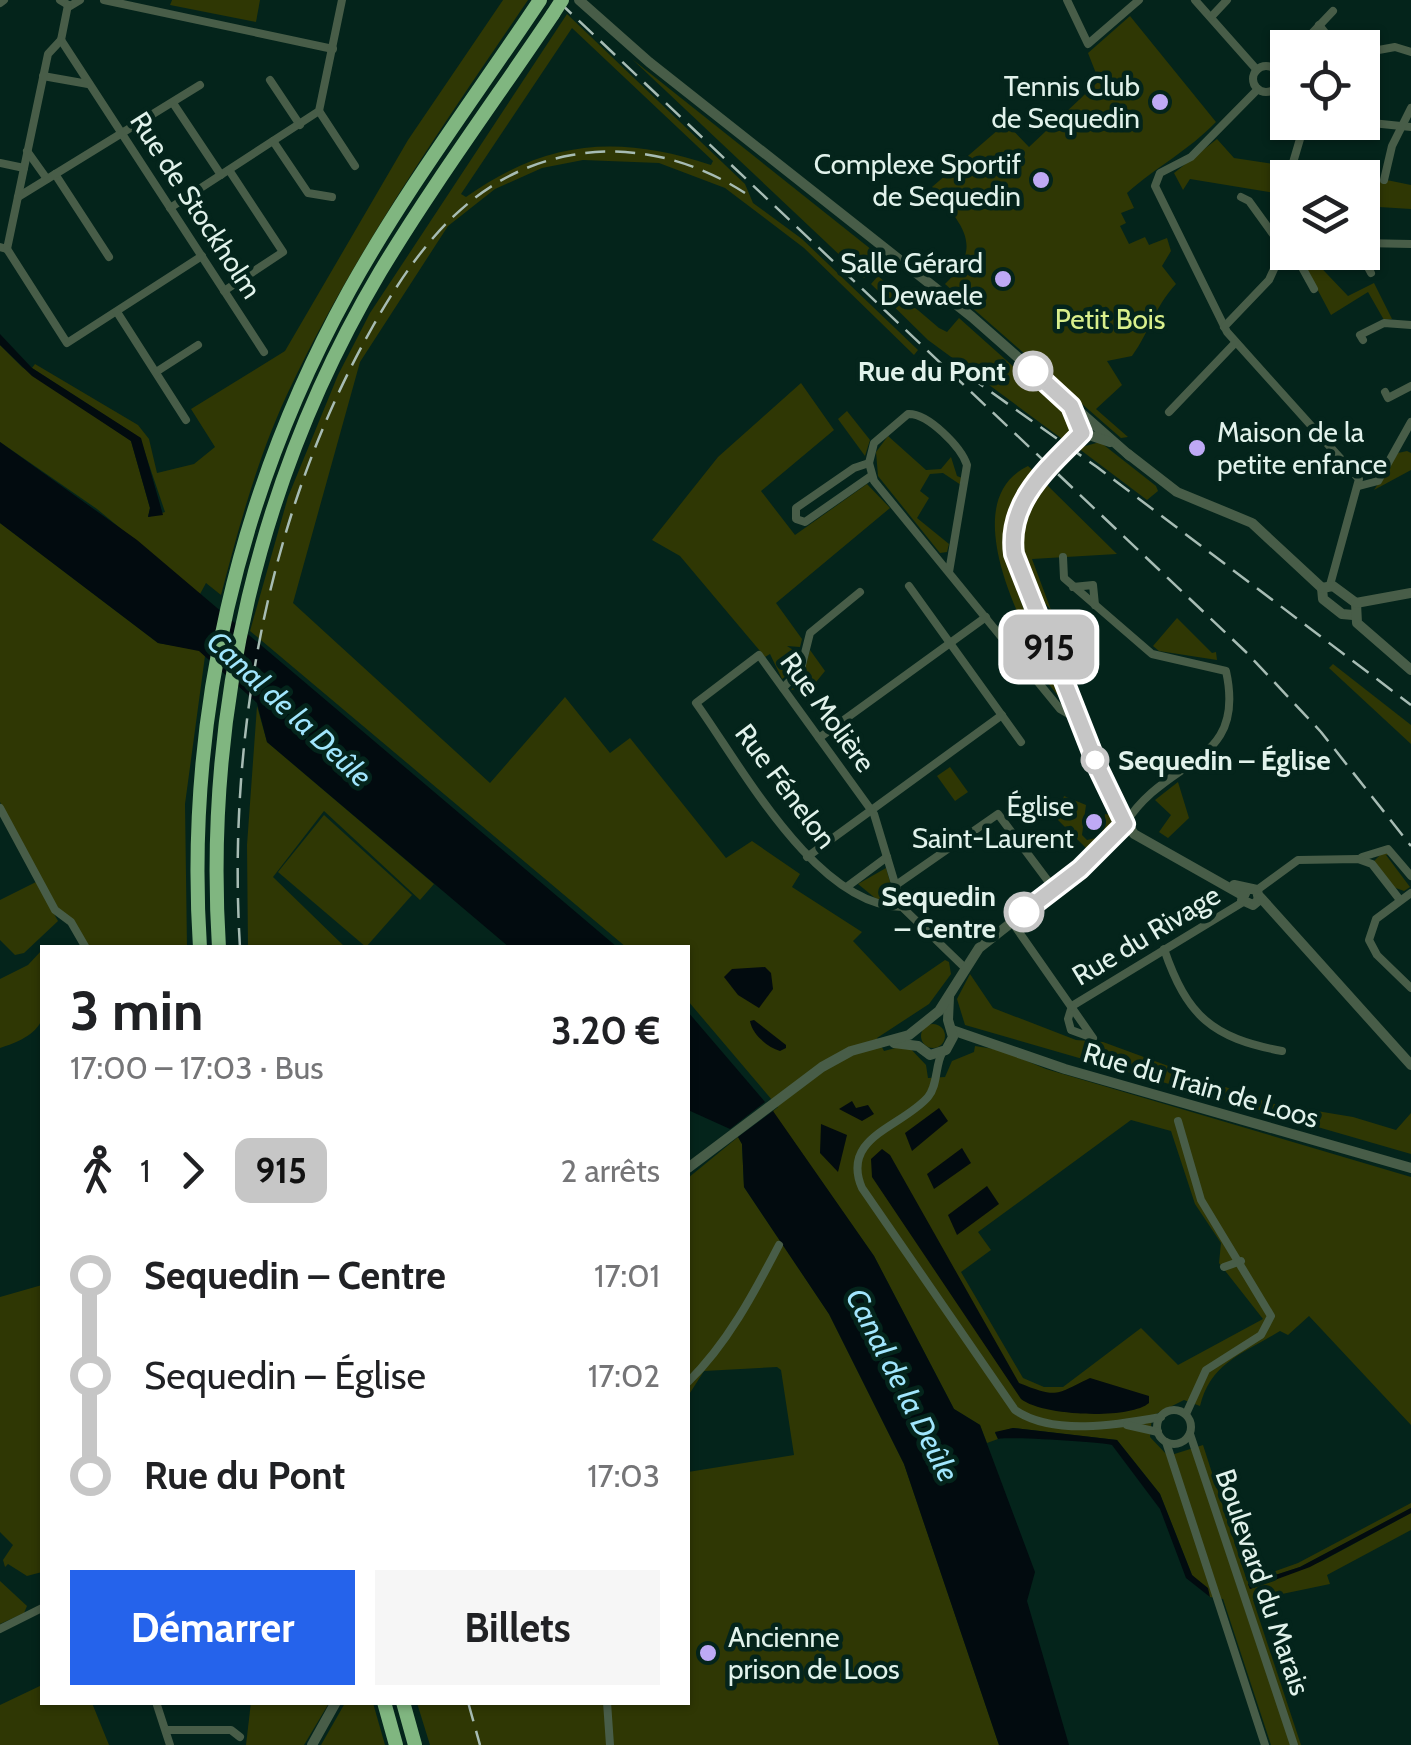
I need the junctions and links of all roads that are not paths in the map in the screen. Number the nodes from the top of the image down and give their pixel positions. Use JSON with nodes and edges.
{"nodes":[{"id":1,"x":80,"y":0,"type":"edge"},
{"id":2,"x":104,"y":0,"type":"edge"},
{"id":3,"x":342,"y":0,"type":"edge"},
{"id":4,"x":562,"y":0,"type":"edge"},
{"id":5,"x":580,"y":0,"type":"edge"},
{"id":6,"x":601,"y":0,"type":"edge"},
{"id":7,"x":1067,"y":0,"type":"edge"},
{"id":8,"x":1140,"y":0,"type":"edge"},
{"id":9,"x":1195,"y":0,"type":"edge"},
{"id":10,"x":1227,"y":0,"type":"edge"},
{"id":11,"x":540,"y":1,"type":"edge"},
{"id":12,"x":64,"y":3,"type":"edge"},
{"id":13,"x":1333,"y":11,"type":"dead end"},
{"id":14,"x":592,"y":12,"type":"junction"},
{"id":15,"x":1212,"y":16,"type":"junction"},
{"id":16,"x":1320,"y":26,"type":"junction"},
{"id":17,"x":1316,"y":30,"type":"edge"},
{"id":18,"x":1323,"y":30,"type":"edge"},
{"id":19,"x":60,"y":40,"type":"junction"},
{"id":20,"x":333,"y":49,"type":"junction"},
{"id":21,"x":1380,"y":49,"type":"edge"},
{"id":22,"x":1411,"y":52,"type":"edge"},
{"id":23,"x":1270,"y":69,"type":"edge"},
{"id":24,"x":1257,"y":70,"type":"junction"},
{"id":25,"x":43,"y":76,"type":"junction"},
{"id":26,"x":270,"y":80,"type":"dead end"},
{"id":27,"x":89,"y":84,"type":"junction"},
{"id":28,"x":200,"y":85,"type":"dead end"},
{"id":29,"x":1258,"y":90,"type":"junction"},
{"id":30,"x":1270,"y":90,"type":"edge"},
{"id":31,"x":173,"y":102,"type":"junction"},
{"id":32,"x":1411,"y":108,"type":"edge"},
{"id":33,"x":319,"y":111,"type":"junction"},
{"id":34,"x":1380,"y":124,"type":"edge"},
{"id":35,"x":300,"y":125,"type":"junction"},
{"id":36,"x":1407,"y":126,"type":"edge"},
{"id":37,"x":120,"y":131,"type":"junction"},
{"id":38,"x":273,"y":142,"type":"junction"},
{"id":39,"x":27,"y":151,"type":"junction"},
{"id":40,"x":0,"y":163,"type":"edge"},
{"id":41,"x":355,"y":166,"type":"dead end"},
{"id":42,"x":24,"y":168,"type":"junction"},
{"id":43,"x":225,"y":173,"type":"junction"},
{"id":44,"x":52,"y":176,"type":"junction"},
{"id":45,"x":1384,"y":180,"type":"dead end"},
{"id":46,"x":332,"y":196,"type":"dead end"},
{"id":47,"x":18,"y":197,"type":"junction"},
{"id":48,"x":1241,"y":197,"type":"dead end"},
{"id":49,"x":170,"y":208,"type":"junction"},
{"id":50,"x":1270,"y":231,"type":"edge"},
{"id":51,"x":1380,"y":244,"type":"edge"},
{"id":52,"x":1411,"y":244,"type":"edge"},
{"id":53,"x":3,"y":248,"type":"edge"},
{"id":54,"x":202,"y":256,"type":"junction"},
{"id":55,"x":109,"y":257,"type":"dead end"},
{"id":56,"x":1273,"y":270,"type":"edge"},
{"id":57,"x":1304,"y":270,"type":"edge"},
{"id":58,"x":1369,"y":270,"type":"edge"},
{"id":59,"x":1371,"y":273,"type":"dead end"},
{"id":60,"x":1314,"y":289,"type":"dead end"},
{"id":61,"x":224,"y":291,"type":"junction"},
{"id":62,"x":116,"y":312,"type":"junction"},
{"id":63,"x":1411,"y":325,"type":"edge"},
{"id":64,"x":1224,"y":326,"type":"junction"},
{"id":65,"x":1363,"y":340,"type":"dead end"},
{"id":66,"x":1235,"y":342,"type":"junction"},
{"id":67,"x":198,"y":345,"type":"dead end"},
{"id":68,"x":264,"y":352,"type":"dead end"},
{"id":69,"x":156,"y":372,"type":"junction"},
{"id":70,"x":1411,"y":386,"type":"edge"},
{"id":71,"x":1384,"y":392,"type":"dead end"},
{"id":72,"x":1169,"y":412,"type":"dead end"},
{"id":73,"x":186,"y":420,"type":"dead end"},
{"id":74,"x":1411,"y":422,"type":"edge"},
{"id":75,"x":1085,"y":430,"type":"junction"},
{"id":76,"x":1400,"y":443,"type":"junction"},
{"id":77,"x":1411,"y":450,"type":"edge"},
{"id":78,"x":869,"y":463,"type":"junction"},
{"id":79,"x":871,"y":476,"type":"junction"},
{"id":80,"x":1360,"y":486,"type":"junction"},
{"id":81,"x":1063,"y":557,"type":"dead end"},
{"id":82,"x":949,"y":572,"type":"junction"},
{"id":83,"x":909,"y":586,"type":"dead end"},
{"id":84,"x":1326,"y":586,"type":"junction"},
{"id":85,"x":1073,"y":587,"type":"junction"},
{"id":86,"x":860,"y":592,"type":"dead end"},
{"id":87,"x":1411,"y":593,"type":"edge"},
{"id":88,"x":1096,"y":606,"type":"junction"},
{"id":89,"x":1354,"y":609,"type":"junction"},
{"id":90,"x":986,"y":617,"type":"junction"},
{"id":91,"x":950,"y":643,"type":"junction"},
{"id":92,"x":1411,"y":670,"type":"edge"},
{"id":93,"x":783,"y":688,"type":"junction"},
{"id":94,"x":1051,"y":697,"type":"junction"},
{"id":95,"x":1070,"y":699,"type":"junction"},
{"id":96,"x":696,"y":703,"type":"joint"},
{"id":97,"x":1002,"y":715,"type":"junction"},
{"id":98,"x":1079,"y":720,"type":"junction"},
{"id":99,"x":819,"y":738,"type":"junction"},
{"id":100,"x":1022,"y":742,"type":"dead end"},
{"id":101,"x":0,"y":808,"type":"edge"},
{"id":102,"x":871,"y":810,"type":"junction"},
{"id":103,"x":1125,"y":824,"type":"junction"},
{"id":104,"x":807,"y":857,"type":"junction"},
{"id":105,"x":887,"y":857,"type":"junction"},
{"id":106,"x":1358,"y":859,"type":"junction"},
{"id":107,"x":1411,"y":876,"type":"edge"},
{"id":108,"x":896,"y":885,"type":"junction"},
{"id":109,"x":848,"y":886,"type":"junction"},
{"id":110,"x":1054,"y":889,"type":"junction"},
{"id":111,"x":1411,"y":893,"type":"edge"},
{"id":112,"x":1250,"y":896,"type":"junction"},
{"id":113,"x":1400,"y":900,"type":"junction"},
{"id":114,"x":902,"y":907,"type":"junction"},
{"id":115,"x":1012,"y":922,"type":"junction"},
{"id":116,"x":84,"y":945,"type":"edge"},
{"id":117,"x":200,"y":945,"type":"edge"},
{"id":118,"x":219,"y":945,"type":"edge"},
{"id":119,"x":1164,"y":949,"type":"junction"},
{"id":120,"x":964,"y":967,"type":"junction"},
{"id":121,"x":1411,"y":988,"type":"edge"},
{"id":122,"x":950,"y":994,"type":"junction"},
{"id":123,"x":930,"y":1017,"type":"junction"},
{"id":124,"x":950,"y":1026,"type":"junction"},
{"id":125,"x":916,"y":1028,"type":"junction"},
{"id":126,"x":980,"y":1042,"type":"junction"},
{"id":127,"x":893,"y":1044,"type":"junction"},
{"id":128,"x":919,"y":1048,"type":"junction"},
{"id":129,"x":1282,"y":1050,"type":"dead end"},
{"id":130,"x":944,"y":1051,"type":"junction"},
{"id":131,"x":1411,"y":1064,"type":"edge"},
{"id":132,"x":934,"y":1081,"type":"junction"},
{"id":133,"x":1178,"y":1120,"type":"dead end"},
{"id":134,"x":690,"y":1166,"type":"edge"},
{"id":135,"x":1411,"y":1168,"type":"edge"},
{"id":136,"x":778,"y":1245,"type":"dead end"},
{"id":137,"x":1241,"y":1261,"type":"junction"},
{"id":138,"x":1224,"y":1267,"type":"dead end"},
{"id":139,"x":690,"y":1380,"type":"edge"},
{"id":140,"x":1186,"y":1414,"type":"junction"},
{"id":141,"x":1160,"y":1417,"type":"junction"},
{"id":142,"x":1123,"y":1424,"type":"junction"},
{"id":143,"x":1158,"y":1432,"type":"junction"},
{"id":144,"x":1190,"y":1434,"type":"junction"},
{"id":145,"x":1166,"y":1442,"type":"junction"},
{"id":146,"x":40,"y":1609,"type":"edge"},
{"id":147,"x":0,"y":1629,"type":"edge"},
{"id":148,"x":157,"y":1705,"type":"edge"},
{"id":149,"x":334,"y":1705,"type":"edge"},
{"id":150,"x":385,"y":1705,"type":"edge"},
{"id":151,"x":404,"y":1705,"type":"edge"},
{"id":152,"x":607,"y":1705,"type":"edge"},
{"id":153,"x":168,"y":1730,"type":"junction"},
{"id":154,"x":240,"y":1736,"type":"dead end"},
{"id":155,"x":170,"y":1745,"type":"edge"},
{"id":156,"x":312,"y":1745,"type":"edge"},
{"id":157,"x":396,"y":1745,"type":"edge"},
{"id":158,"x":415,"y":1745,"type":"edge"},
{"id":159,"x":610,"y":1745,"type":"edge"},
{"id":160,"x":1265,"y":1745,"type":"edge"},
{"id":161,"x":1294,"y":1745,"type":"edge"}],
"edges":[{"from":1,"to":12,"type":"street"},
{"from":2,"to":20,"type":"street"},
{"from":3,"to":20,"type":"street"},
{"from":4,"to":118,"type":"highway","bridge":true},
{"from":5,"to":14,"type":"street"},
{"from":6,"to":14,"type":"street"},
{"from":7,"to":8,"type":"street"},
{"from":9,"to":15,"type":"street"},
{"from":10,"to":15,"type":"street"},
{"from":11,"to":117,"type":"highway"},
{"from":12,"to":19,"type":"street"},
{"from":13,"to":16,"type":"street"},
{"from":14,"to":75,"type":"street"},
{"from":15,"to":24,"type":"street"},
{"from":16,"to":17,"type":"street"},
{"from":16,"to":18,"type":"street"},
{"from":19,"to":25,"type":"street"},
{"from":19,"to":27,"type":"street","name":"Rue de Stockholm"},
{"from":20,"to":33,"type":"street"},
{"from":21,"to":22,"type":"street"},
{"from":23,"to":24,"type":"street"},
{"from":24,"to":29,"type":"street"},
{"from":25,"to":27,"type":"street"},
{"from":25,"to":39,"type":"street"},
{"from":26,"to":35,"type":"street"},
{"from":27,"to":37,"type":"street","name":"Rue de Stockholm"},
{"from":28,"to":31,"type":"street"},
{"from":29,"to":30,"type":"street"},
{"from":29,"to":64,"type":"street"},
{"from":31,"to":37,"type":"street"},
{"from":31,"to":43,"type":"street"},
{"from":32,"to":36,"type":"street"},
{"from":33,"to":35,"type":"street"},
{"from":33,"to":41,"type":"street"},
{"from":34,"to":36,"type":"street"},
{"from":35,"to":38,"type":"street"},
{"from":36,"to":45,"type":"street"},
{"from":37,"to":44,"type":"street"},
{"from":37,"to":49,"type":"street","name":"Rue de Stockholm"},
{"from":38,"to":43,"type":"street"},
{"from":38,"to":46,"type":"street"},
{"from":39,"to":42,"type":"street"},
{"from":39,"to":44,"type":"street"},
{"from":40,"to":42,"type":"street"},
{"from":42,"to":47,"type":"street"},
{"from":43,"to":49,"type":"street"},
{"from":43,"to":61,"type":"street"},
{"from":44,"to":47,"type":"street"},
{"from":44,"to":55,"type":"street"},
{"from":47,"to":53,"type":"street"},
{"from":48,"to":50,"type":"street"},
{"from":49,"to":54,"type":"street","name":"Rue de Stockholm"},
{"from":51,"to":52,"type":"street"},
{"from":53,"to":62,"type":"street"},
{"from":54,"to":61,"type":"street","name":"Rue de Stockholm"},
{"from":54,"to":62,"type":"street"},
{"from":56,"to":64,"type":"street"},
{"from":57,"to":60,"type":"street"},
{"from":58,"to":59,"type":"street"},
{"from":61,"to":68,"type":"street","name":"Rue de Stockholm"},
{"from":62,"to":69,"type":"street"},
{"from":63,"to":65,"type":"street"},
{"from":64,"to":66,"type":"street"},
{"from":66,"to":72,"type":"street"},
{"from":66,"to":80,"type":"street"},
{"from":67,"to":69,"type":"street"},
{"from":69,"to":73,"type":"street"},
{"from":70,"to":71,"type":"street"},
{"from":74,"to":76,"type":"street"},
{"from":75,"to":84,"type":"street"},
{"from":75,"to":95,"type":"street","bridge":true},
{"from":76,"to":77,"type":"street"},
{"from":76,"to":80,"type":"street"},
{"from":78,"to":79,"type":"street"},
{"from":78,"to":79,"type":"street"},
{"from":78,"to":82,"type":"street"},
{"from":79,"to":82,"type":"street"},
{"from":80,"to":84,"type":"street"},
{"from":81,"to":85,"type":"street"},
{"from":82,"to":90,"type":"street"},
{"from":83,"to":91,"type":"street"},
{"from":84,"to":89,"type":"street"},
{"from":84,"to":89,"type":"street"},
{"from":85,"to":88,"type":"street"},
{"from":85,"to":88,"type":"street"},
{"from":86,"to":93,"type":"street"},
{"from":87,"to":89,"type":"street"},
{"from":88,"to":103,"type":"street"},
{"from":89,"to":92,"type":"street"},
{"from":90,"to":91,"type":"street"},
{"from":90,"to":94,"type":"street"},
{"from":91,"to":97,"type":"street"},
{"from":91,"to":99,"type":"street"},
{"from":93,"to":96,"type":"street","name":"Rue Molière"},
{"from":93,"to":99,"type":"street","name":"Rue Molière"},
{"from":94,"to":95,"type":"street"},
{"from":94,"to":98,"type":"street"},
{"from":95,"to":98,"type":"street"},
{"from":96,"to":104,"type":"street","name":"Rue Fénelon"},
{"from":97,"to":100,"type":"street"},
{"from":97,"to":102,"type":"street"},
{"from":98,"to":103,"type":"street"},
{"from":99,"to":102,"type":"street","name":"Rue Molière"},
{"from":101,"to":116,"type":"street"},
{"from":102,"to":104,"type":"street"},
{"from":102,"to":105,"type":"street","name":"Rue Molière"},
{"from":103,"to":110,"type":"street"},
{"from":103,"to":112,"type":"street"},
{"from":104,"to":109,"type":"street","name":"Rue Fénelon"},
{"from":105,"to":108,"type":"street","name":"Rue Molière"},
{"from":105,"to":109,"type":"street"},
{"from":106,"to":107,"type":"street","name":"Rue du Rivage"},
{"from":106,"to":112,"type":"street","name":"Rue du Rivage"},
{"from":106,"to":113,"type":"street"},
{"from":108,"to":110,"type":"street"},
{"from":108,"to":114,"type":"street","name":"Rue Molière"},
{"from":109,"to":114,"type":"street","name":"Rue Fénelon"},
{"from":110,"to":115,"type":"street"},
{"from":111,"to":113,"type":"street"},
{"from":112,"to":119,"type":"street","name":"Rue du Rivage"},
{"from":112,"to":131,"type":"street"},
{"from":113,"to":121,"type":"street"},
{"from":114,"to":120,"type":"street"},
{"from":115,"to":119,"type":"street","name":"Rue du Rivage"},
{"from":115,"to":120,"type":"street"},
{"from":119,"to":129,"type":"street"},
{"from":120,"to":122,"type":"street"},
{"from":122,"to":123,"type":"street"},
{"from":122,"to":124,"type":"street"},
{"from":123,"to":124,"type":"street","name":"Rue du Train de Loos"},
{"from":123,"to":125,"type":"street"},
{"from":124,"to":126,"type":"street","name":"Rue du Train de Loos"},
{"from":124,"to":130,"type":"street"},
{"from":125,"to":127,"type":"street"},
{"from":125,"to":128,"type":"street"},
{"from":126,"to":130,"type":"street","name":"Rue du Train de Loos"},
{"from":126,"to":135,"type":"street","name":"Rue du Train de Loos"},
{"from":127,"to":128,"type":"street"},
{"from":127,"to":134,"type":"street"},
{"from":128,"to":130,"type":"street"},
{"from":128,"to":132,"type":"street"},
{"from":130,"to":132,"type":"street"},
{"from":132,"to":142,"type":"street"},
{"from":133,"to":137,"type":"street"},
{"from":136,"to":139,"type":"street"},
{"from":137,"to":138,"type":"street"},
{"from":137,"to":140,"type":"street"},
{"from":140,"to":141,"type":"street"},
{"from":140,"to":144,"type":"street"},
{"from":141,"to":142,"type":"street"},
{"from":141,"to":143,"type":"street"},
{"from":142,"to":143,"type":"street"},
{"from":143,"to":145,"type":"street"},
{"from":144,"to":145,"type":"street"},
{"from":144,"to":161,"type":"street","name":"Boulevard du Marais"},
{"from":145,"to":160,"type":"street","name":"Boulevard du Marais"},
{"from":146,"to":147,"type":"street"},
{"from":148,"to":153,"type":"street"},
{"from":149,"to":156,"type":"street"},
{"from":150,"to":157,"type":"highway"},
{"from":151,"to":158,"type":"highway"},
{"from":152,"to":159,"type":"street"},
{"from":153,"to":154,"type":"street"},
{"from":153,"to":155,"type":"street"}]}
